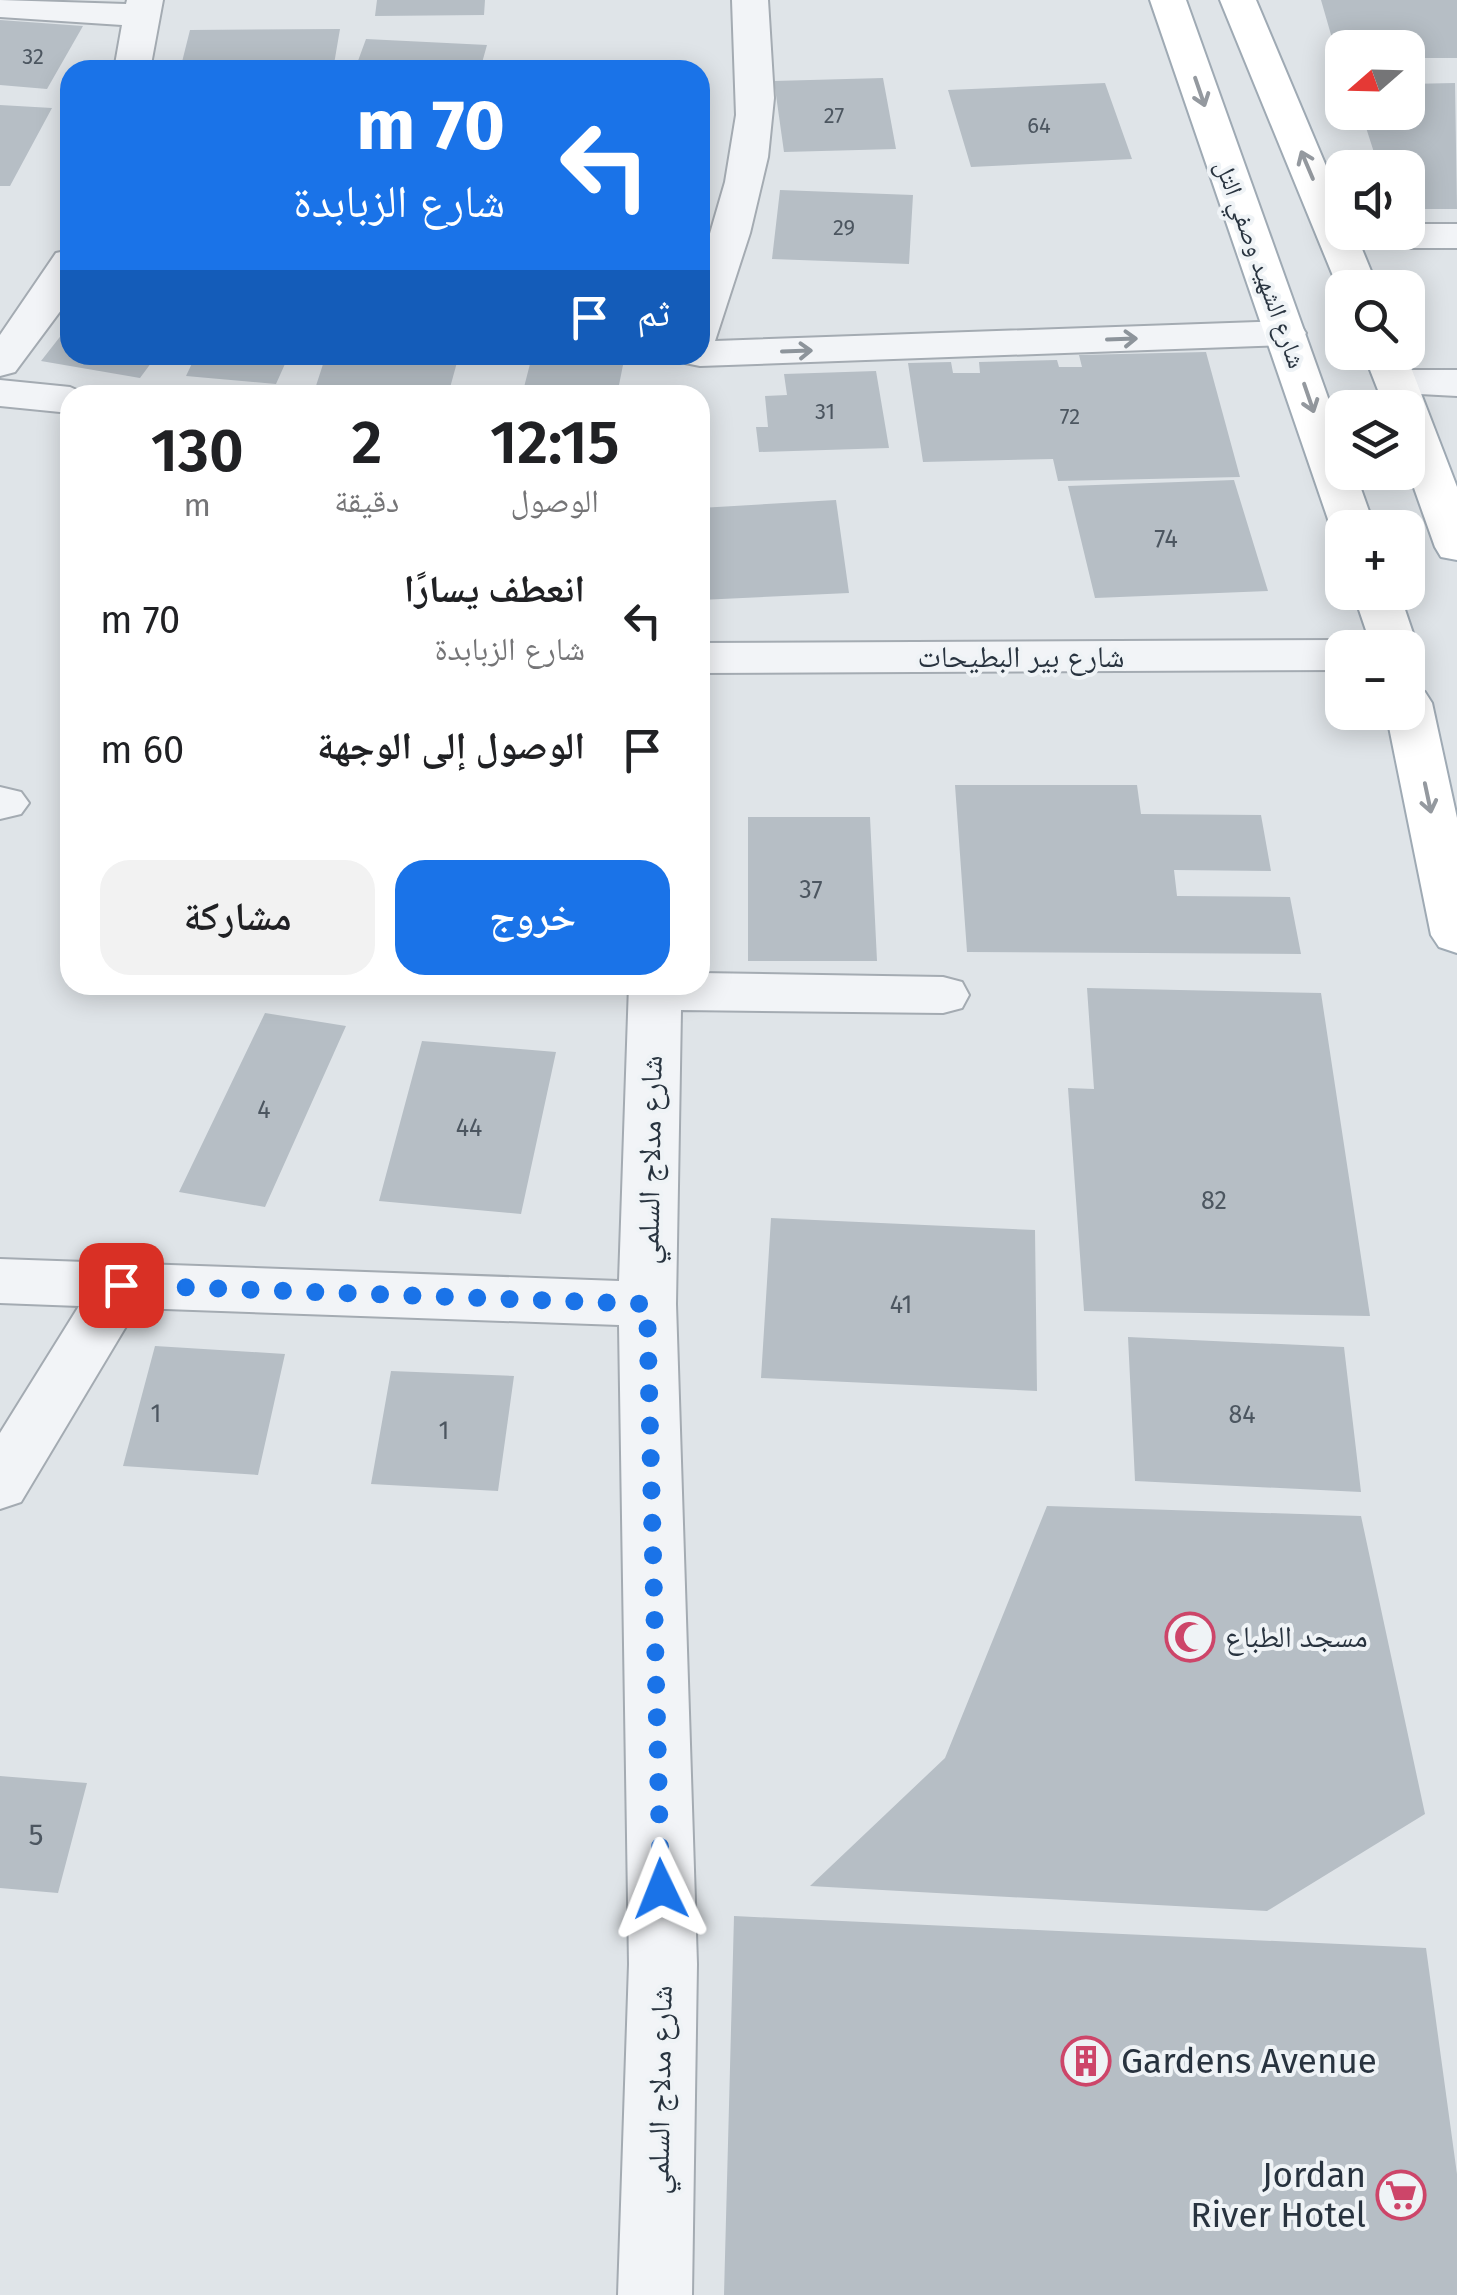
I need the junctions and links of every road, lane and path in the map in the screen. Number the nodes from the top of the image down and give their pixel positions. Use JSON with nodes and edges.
{"nodes":[{"id":1,"x":750,"y":0,"type":"edge"},
{"id":2,"x":1168,"y":0,"type":"edge"},
{"id":3,"x":1238,"y":0,"type":"edge"},
{"id":4,"x":0,"y":6,"type":"edge"},
{"id":5,"x":143,"y":8,"type":"edge"},
{"id":6,"x":134,"y":60,"type":"edge"},
{"id":7,"x":710,"y":185,"type":"edge"},
{"id":8,"x":742,"y":188,"type":"junction"},
{"id":9,"x":1325,"y":210,"type":"edge"},
{"id":10,"x":1425,"y":236,"type":"edge"},
{"id":11,"x":1457,"y":236,"type":"edge"},
{"id":12,"x":60,"y":280,"type":"edge"},
{"id":13,"x":710,"y":298,"type":"edge"},
{"id":14,"x":1285,"y":332,"type":"junction"},
{"id":15,"x":710,"y":354,"type":"edge"},
{"id":16,"x":0,"y":363,"type":"edge"},
{"id":17,"x":1457,"y":383,"type":"edge"},
{"id":18,"x":1399,"y":389,"type":"edge"},
{"id":19,"x":0,"y":393,"type":"edge"},
{"id":20,"x":60,"y":399,"type":"edge"},
{"id":21,"x":1348,"y":510,"type":"edge"},
{"id":22,"x":1457,"y":546,"type":"edge"},
{"id":23,"x":1325,"y":655,"type":"edge"},
{"id":24,"x":710,"y":658,"type":"edge"},
{"id":25,"x":1414,"y":730,"type":"edge"},
{"id":26,"x":1457,"y":936,"type":"edge"},
{"id":27,"x":710,"y":989,"type":"edge"},
{"id":28,"x":655,"y":995,"type":"edge"},
{"id":29,"x":943,"y":995,"type":"dead end"},
{"id":30,"x":0,"y":1280,"type":"edge"},
{"id":31,"x":121,"y":1285,"type":"junction"},
{"id":32,"x":647,"y":1304,"type":"junction"},
{"id":33,"x":0,"y":1485,"type":"edge"},
{"id":34,"x":655,"y":2295,"type":"edge"}],
"edges":[{"from":1,"to":8,"type":"street"},
{"from":2,"to":14,"type":"main road","name":"شارع الشهيد وصفي التل","one_way":true},
{"from":9,"to":3,"type":"main road","one_way":true},
{"from":4,"to":5,"type":"street"},
{"from":5,"to":6,"type":"street"},
{"from":7,"to":8,"type":"street"},
{"from":8,"to":13,"type":"street"},
{"from":10,"to":11,"type":"street"},
{"from":12,"to":16,"type":"street"},
{"from":15,"to":14,"type":"street","one_way":true},
{"from":14,"to":21,"type":"main road","name":"شارع الشهيد وصفي التل","one_way":true},
{"from":17,"to":18,"type":"street"},
{"from":18,"to":22,"type":"main road"},
{"from":19,"to":20,"type":"street"},
{"from":23,"to":24,"type":"street","name":"شارع بير البطيحات"},
{"from":25,"to":26,"type":"main road","one_way":true},
{"from":27,"to":29,"type":"street"},
{"from":28,"to":32,"type":"street","name":"شارع مدلاج السلمي"},
{"from":30,"to":31,"type":"street"},
{"from":31,"to":32,"type":"street"},
{"from":31,"to":33,"type":"street"},
{"from":32,"to":34,"type":"street","name":"شارع مدلاج السلمي"}]}
